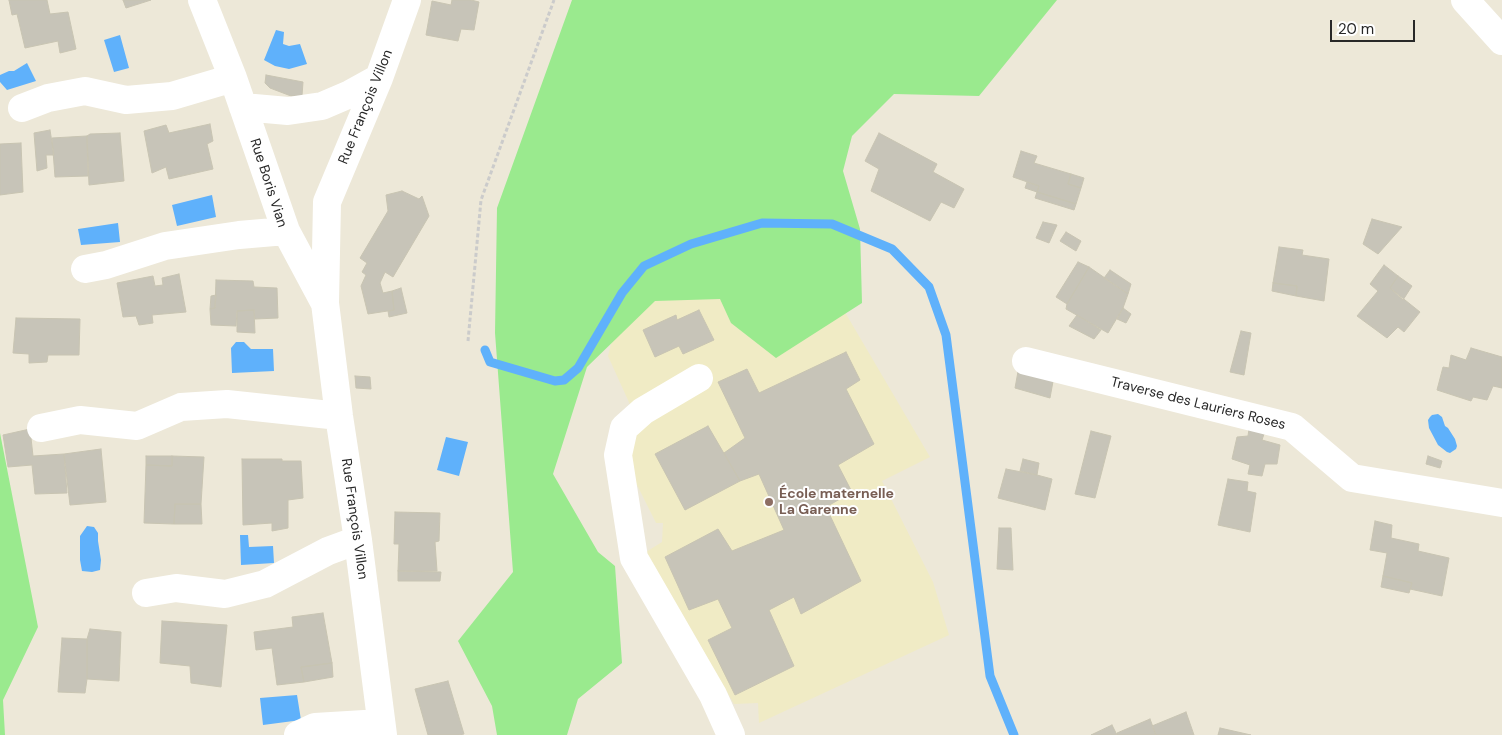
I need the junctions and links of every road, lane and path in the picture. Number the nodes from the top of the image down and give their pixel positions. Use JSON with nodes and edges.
{"nodes":[{"id":1,"x":202,"y":0,"type":"edge"},
{"id":2,"x":407,"y":0,"type":"edge"},
{"id":3,"x":554,"y":0,"type":"edge"},
{"id":4,"x":1465,"y":0,"type":"edge"},
{"id":5,"x":1502,"y":41,"type":"edge"},
{"id":6,"x":233,"y":78,"type":"junction"},
{"id":7,"x":379,"y":78,"type":"junction"},
{"id":8,"x":243,"y":107,"type":"junction"},
{"id":9,"x":22,"y":108,"type":"dead end"},
{"id":10,"x":286,"y":231,"type":"junction"},
{"id":11,"x":85,"y":269,"type":"dead end"},
{"id":12,"x":325,"y":303,"type":"junction"},
{"id":13,"x":468,"y":341,"type":"dead end"},
{"id":14,"x":1026,"y":361,"type":"dead end"},
{"id":15,"x":699,"y":378,"type":"dead end"},
{"id":16,"x":338,"y":416,"type":"junction"},
{"id":17,"x":41,"y":428,"type":"dead end"},
{"id":18,"x":1502,"y":503,"type":"edge"},
{"id":19,"x":358,"y":540,"type":"junction"},
{"id":20,"x":146,"y":593,"type":"dead end"},
{"id":21,"x":382,"y":729,"type":"edge"},
{"id":22,"x":298,"y":735,"type":"edge"},
{"id":23,"x":731,"y":735,"type":"edge"}],
"edges":[{"from":1,"to":6,"type":"street","name":"Rue Boris Vian"},
{"from":2,"to":7,"type":"street","name":"Rue François Villon"},
{"from":3,"to":13,"type":"path"},
{"from":4,"to":5,"type":"street"},
{"from":6,"to":8,"type":"street","name":"Rue Boris Vian"},
{"from":6,"to":9,"type":"street"},
{"from":7,"to":8,"type":"street"},
{"from":7,"to":12,"type":"street","name":"Rue François Villon"},
{"from":8,"to":10,"type":"street","name":"Rue Boris Vian"},
{"from":10,"to":11,"type":"street","name":"Rue Boris Vian"},
{"from":10,"to":12,"type":"street","name":"Rue François Villon"},
{"from":12,"to":16,"type":"street","name":"Rue François Villon"},
{"from":14,"to":18,"type":"street","name":"Traverse des Lauriers Roses"},
{"from":15,"to":23,"type":"street"},
{"from":16,"to":17,"type":"street"},
{"from":16,"to":19,"type":"street","name":"Rue François Villon"},
{"from":19,"to":20,"type":"street"},
{"from":19,"to":21,"type":"street","name":"Rue François Villon"},
{"from":21,"to":22,"type":"street"}]}
